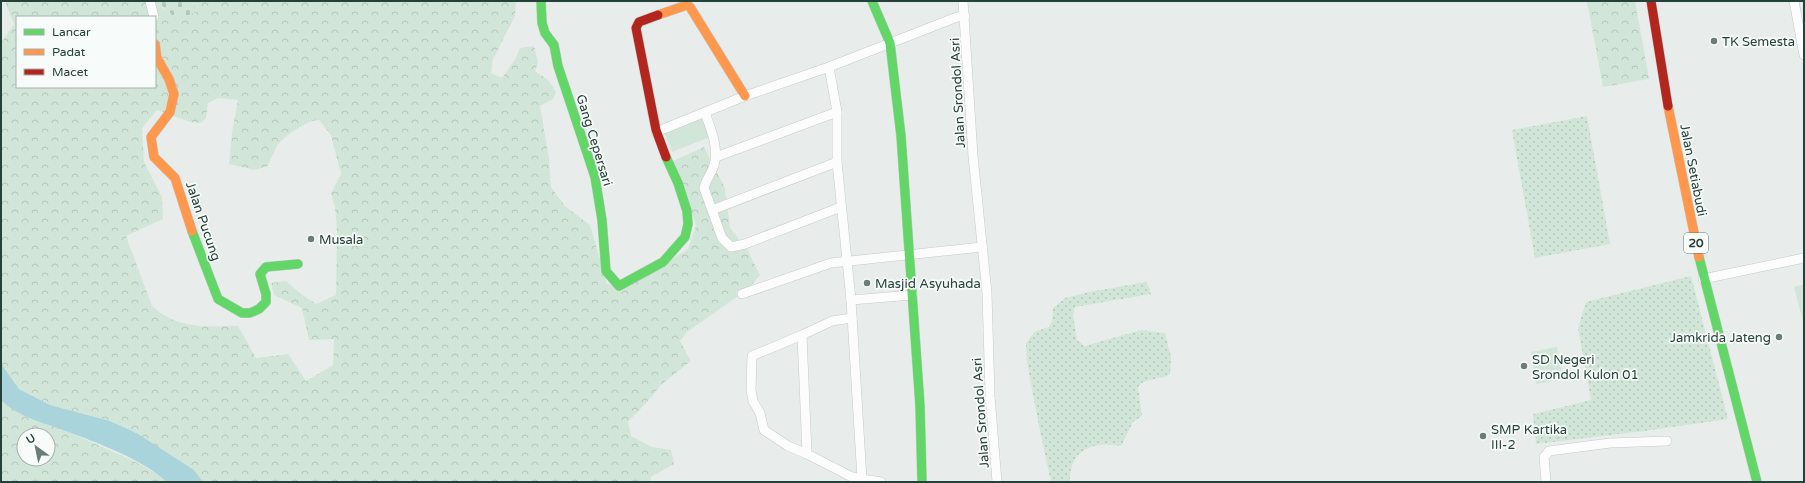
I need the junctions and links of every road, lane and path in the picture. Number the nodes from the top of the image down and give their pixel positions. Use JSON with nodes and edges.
{"nodes":[{"id":1,"x":150,"y":1,"type":"edge"},
{"id":2,"x":541,"y":1,"type":"edge"},
{"id":3,"x":872,"y":1,"type":"edge"},
{"id":4,"x":963,"y":1,"type":"edge"},
{"id":5,"x":1651,"y":1,"type":"edge"},
{"id":6,"x":1794,"y":1,"type":"edge"},
{"id":7,"x":154,"y":16,"type":"edge"},
{"id":8,"x":965,"y":16,"type":"junction"},
{"id":9,"x":890,"y":44,"type":"junction"},
{"id":10,"x":156,"y":51,"type":"edge"},
{"id":11,"x":1804,"y":55,"type":"edge"},
{"id":12,"x":829,"y":67,"type":"junction"},
{"id":13,"x":745,"y":96,"type":"junction"},
{"id":14,"x":836,"y":112,"type":"junction"},
{"id":15,"x":705,"y":113,"type":"junction"},
{"id":16,"x":656,"y":132,"type":"junction"},
{"id":17,"x":716,"y":157,"type":"junction"},
{"id":18,"x":836,"y":162,"type":"junction"},
{"id":19,"x":841,"y":207,"type":"junction"},
{"id":20,"x":712,"y":210,"type":"junction"},
{"id":21,"x":982,"y":247,"type":"junction"},
{"id":22,"x":910,"y":254,"type":"junction"},
{"id":23,"x":1804,"y":258,"type":"edge"},
{"id":24,"x":848,"y":260,"type":"junction"},
{"id":25,"x":298,"y":264,"type":"dead end"},
{"id":26,"x":1703,"y":279,"type":"junction"},
{"id":27,"x":742,"y":294,"type":"dead end"},
{"id":28,"x":913,"y":295,"type":"junction"},
{"id":29,"x":851,"y":300,"type":"junction"},
{"id":30,"x":852,"y":318,"type":"junction"},
{"id":31,"x":802,"y":335,"type":"junction"},
{"id":32,"x":1667,"y":441,"type":"dead end"},
{"id":33,"x":807,"y":454,"type":"junction"},
{"id":34,"x":862,"y":479,"type":"junction"},
{"id":35,"x":881,"y":482,"type":"edge"},
{"id":36,"x":922,"y":482,"type":"edge"},
{"id":37,"x":997,"y":482,"type":"edge"},
{"id":38,"x":1546,"y":482,"type":"edge"},
{"id":39,"x":1757,"y":482,"type":"edge"}],
"edges":[{"from":1,"to":7,"type":"street"},
{"from":2,"to":16,"type":"main road","name":"Gang Cepersari"},
{"from":3,"to":9,"type":"main road"},
{"from":4,"to":8,"type":"street"},
{"from":5,"to":26,"type":"main road","name":"Jalan Setiabudi","number":"20"},
{"from":6,"to":11,"type":"street"},
{"from":8,"to":9,"type":"street","name":"Jalan Srondol Asri"},
{"from":8,"to":21,"type":"street","name":"Jalan Srondol Asri"},
{"from":9,"to":12,"type":"street","name":"Jalan Srondol Asri"},
{"from":9,"to":22,"type":"main road"},
{"from":10,"to":25,"type":"main road","name":"Jalan Pucung"},
{"from":12,"to":13,"type":"street","name":"Jalan Srondol Asri"},
{"from":12,"to":14,"type":"street"},
{"from":13,"to":15,"type":"street","name":"Jalan Srondol Asri"},
{"from":13,"to":16,"type":"main road"},
{"from":14,"to":17,"type":"street"},
{"from":14,"to":18,"type":"street"},
{"from":15,"to":16,"type":"street","name":"Jalan Srondol Asri"},
{"from":15,"to":17,"type":"street"},
{"from":17,"to":20,"type":"street"},
{"from":18,"to":19,"type":"street"},
{"from":18,"to":20,"type":"street"},
{"from":19,"to":20,"type":"street"},
{"from":19,"to":24,"type":"street"},
{"from":21,"to":22,"type":"street"},
{"from":21,"to":37,"type":"street","name":"Jalan Srondol Asri"},
{"from":22,"to":24,"type":"street"},
{"from":22,"to":28,"type":"main road"},
{"from":23,"to":26,"type":"street"},
{"from":24,"to":27,"type":"street"},
{"from":24,"to":29,"type":"street"},
{"from":26,"to":39,"type":"main road","name":"Jalan Setiabudi","number":"20"},
{"from":28,"to":29,"type":"street"},
{"from":28,"to":36,"type":"main road"},
{"from":29,"to":30,"type":"street"},
{"from":30,"to":31,"type":"street"},
{"from":30,"to":34,"type":"street"},
{"from":31,"to":33,"type":"street"},
{"from":31,"to":33,"type":"street"},
{"from":32,"to":38,"type":"street"},
{"from":33,"to":34,"type":"street"},
{"from":34,"to":35,"type":"street"}]}
